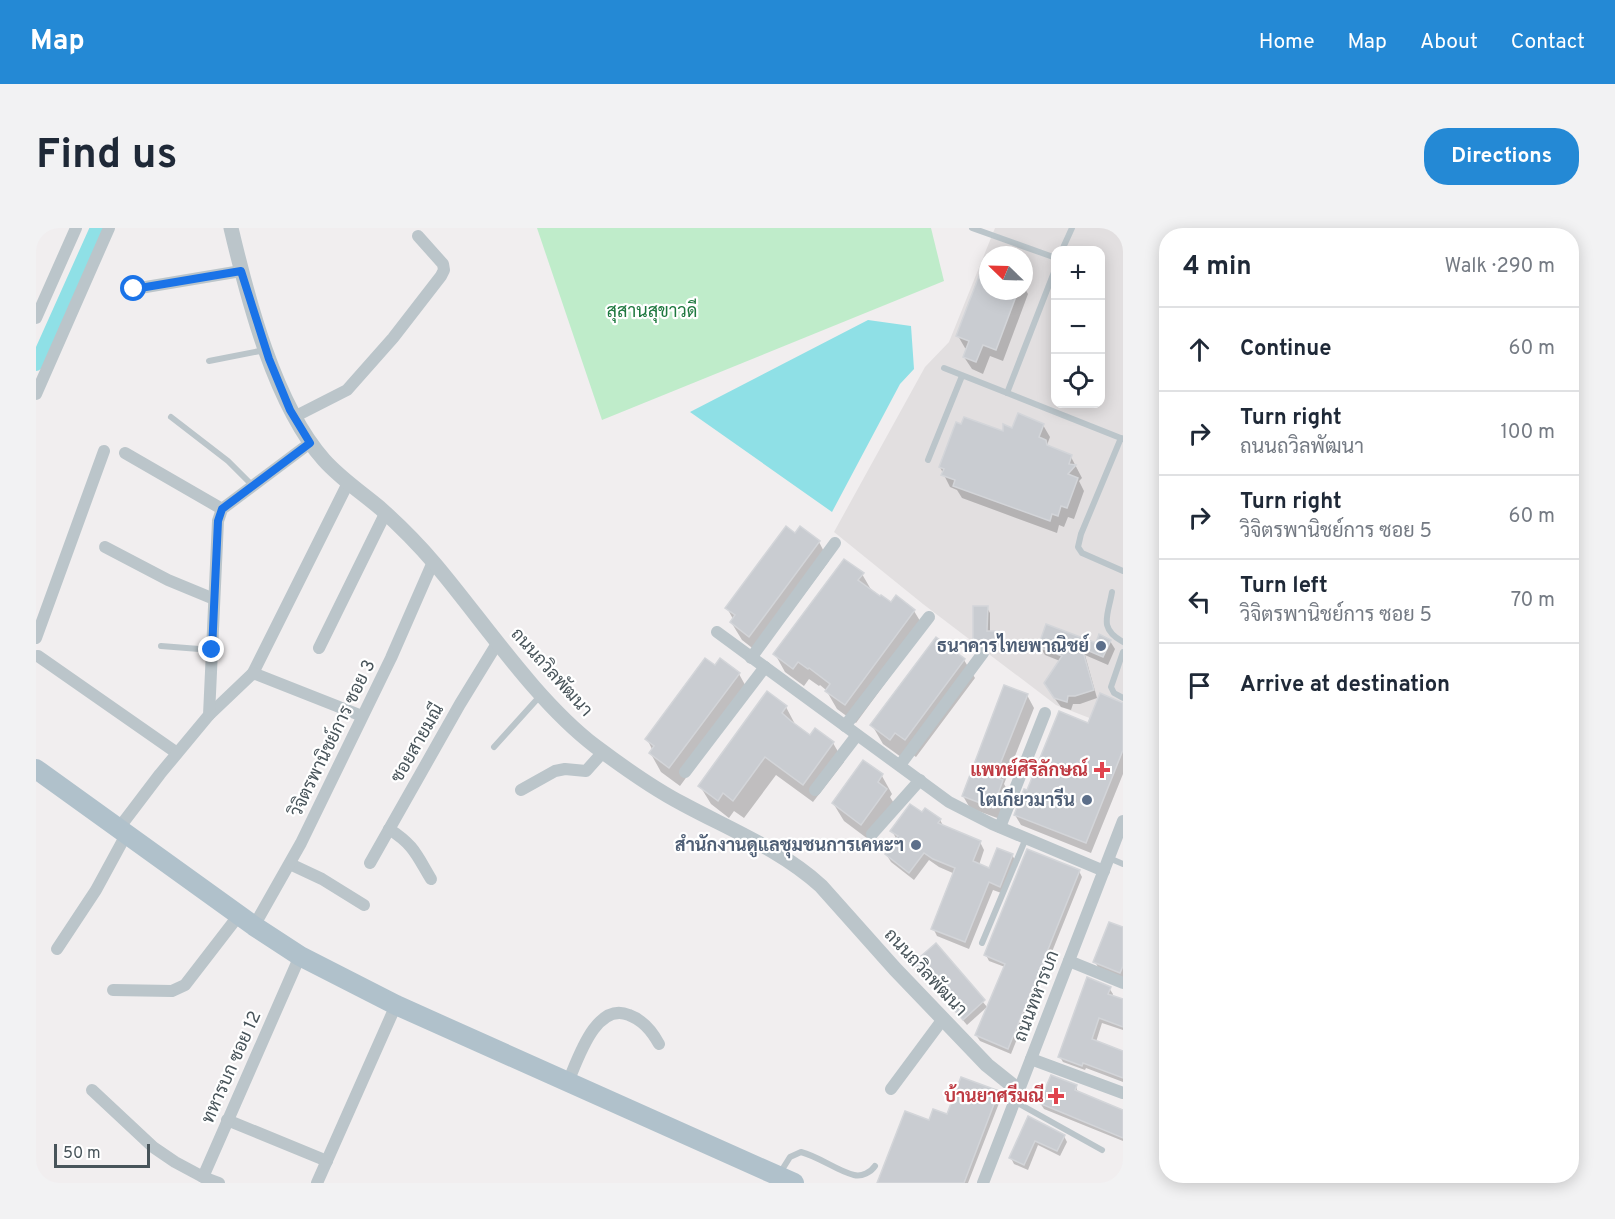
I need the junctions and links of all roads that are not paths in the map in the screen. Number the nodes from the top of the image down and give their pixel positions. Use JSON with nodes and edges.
{"nodes":[{"id":1,"x":76,"y":228,"type":"edge"},
{"id":2,"x":109,"y":228,"type":"edge"},
{"id":3,"x":231,"y":228,"type":"edge"},
{"id":4,"x":972,"y":228,"type":"edge"},
{"id":5,"x":1072,"y":228,"type":"edge"},
{"id":6,"x":418,"y":236,"type":"dead end"},
{"id":7,"x":1064,"y":246,"type":"edge"},
{"id":8,"x":1051,"y":256,"type":"edge"},
{"id":9,"x":241,"y":271,"type":"junction"},
{"id":10,"x":1051,"y":280,"type":"edge"},
{"id":11,"x":134,"y":289,"type":"dead end"},
{"id":12,"x":41,"y":291,"type":"edge"},
{"id":13,"x":36,"y":318,"type":"edge"},
{"id":14,"x":266,"y":350,"type":"junction"},
{"id":15,"x":209,"y":361,"type":"dead end"},
{"id":16,"x":944,"y":368,"type":"dead end"},
{"id":17,"x":962,"y":375,"type":"junction"},
{"id":18,"x":1007,"y":393,"type":"junction"},
{"id":19,"x":36,"y":394,"type":"edge"},
{"id":20,"x":171,"y":417,"type":"dead end"},
{"id":21,"x":294,"y":417,"type":"junction"},
{"id":22,"x":1122,"y":439,"type":"edge"},
{"id":23,"x":310,"y":443,"type":"junction"},
{"id":24,"x":104,"y":451,"type":"dead end"},
{"id":25,"x":125,"y":453,"type":"dead end"},
{"id":26,"x":928,"y":460,"type":"dead end"},
{"id":27,"x":348,"y":483,"type":"junction"},
{"id":28,"x":253,"y":486,"type":"junction"},
{"id":29,"x":222,"y":509,"type":"junction"},
{"id":30,"x":386,"y":514,"type":"junction"},
{"id":31,"x":835,"y":543,"type":"dead end"},
{"id":32,"x":105,"y":547,"type":"dead end"},
{"id":33,"x":433,"y":562,"type":"junction"},
{"id":34,"x":1123,"y":571,"type":"edge"},
{"id":35,"x":1112,"y":592,"type":"dead end"},
{"id":36,"x":214,"y":599,"type":"junction"},
{"id":37,"x":929,"y":617,"type":"dead end"},
{"id":38,"x":717,"y":632,"type":"dead end"},
{"id":39,"x":36,"y":638,"type":"edge"},
{"id":40,"x":498,"y":642,"type":"junction"},
{"id":41,"x":1123,"y":642,"type":"edge"},
{"id":42,"x":161,"y":646,"type":"dead end"},
{"id":43,"x":319,"y":648,"type":"dead end"},
{"id":44,"x":212,"y":650,"type":"junction"},
{"id":45,"x":1123,"y":652,"type":"edge"},
{"id":46,"x":983,"y":653,"type":"dead end"},
{"id":47,"x":38,"y":656,"type":"dead end"},
{"id":48,"x":751,"y":658,"type":"junction"},
{"id":49,"x":765,"y":667,"type":"junction"},
{"id":50,"x":253,"y":673,"type":"junction"},
{"id":51,"x":541,"y":694,"type":"junction"},
{"id":52,"x":1123,"y":698,"type":"edge"},
{"id":53,"x":1046,"y":713,"type":"dead end"},
{"id":54,"x":209,"y":715,"type":"junction"},
{"id":55,"x":362,"y":716,"type":"junction"},
{"id":56,"x":844,"y":726,"type":"junction"},
{"id":57,"x":857,"y":735,"type":"junction"},
{"id":58,"x":494,"y":747,"type":"dead end"},
{"id":59,"x":603,"y":752,"type":"junction"},
{"id":60,"x":177,"y":753,"type":"junction"},
{"id":61,"x":900,"y":765,"type":"junction"},
{"id":62,"x":37,"y":771,"type":"edge"},
{"id":63,"x":685,"y":772,"type":"dead end"},
{"id":64,"x":920,"y":780,"type":"junction"},
{"id":65,"x":521,"y":790,"type":"dead end"},
{"id":66,"x":815,"y":790,"type":"dead end"},
{"id":67,"x":1123,"y":821,"type":"edge"},
{"id":68,"x":1000,"y":827,"type":"junction"},
{"id":69,"x":388,"y":830,"type":"junction"},
{"id":70,"x":123,"y":831,"type":"junction"},
{"id":71,"x":872,"y":834,"type":"dead end"},
{"id":72,"x":1026,"y":838,"type":"junction"},
{"id":73,"x":1109,"y":858,"type":"junction"},
{"id":74,"x":370,"y":863,"type":"dead end"},
{"id":75,"x":290,"y":864,"type":"junction"},
{"id":76,"x":1123,"y":864,"type":"edge"},
{"id":77,"x":1104,"y":871,"type":"junction"},
{"id":78,"x":431,"y":879,"type":"dead end"},
{"id":79,"x":363,"y":905,"type":"dead end"},
{"id":80,"x":247,"y":920,"type":"junction"},
{"id":81,"x":982,"y":943,"type":"dead end"},
{"id":82,"x":57,"y":949,"type":"dead end"},
{"id":83,"x":300,"y":956,"type":"junction"},
{"id":84,"x":1069,"y":961,"type":"junction"},
{"id":85,"x":1123,"y":982,"type":"edge"},
{"id":86,"x":113,"y":990,"type":"dead end"},
{"id":87,"x":396,"y":1005,"type":"junction"},
{"id":88,"x":943,"y":1019,"type":"junction"},
{"id":89,"x":659,"y":1044,"type":"dead end"},
{"id":90,"x":1031,"y":1059,"type":"junction"},
{"id":91,"x":568,"y":1082,"type":"junction"},
{"id":92,"x":891,"y":1089,"type":"dead end"},
{"id":93,"x":92,"y":1090,"type":"dead end"},
{"id":94,"x":1123,"y":1093,"type":"edge"},
{"id":95,"x":1016,"y":1095,"type":"junction"},
{"id":96,"x":227,"y":1119,"type":"junction"},
{"id":97,"x":1102,"y":1150,"type":"dead end"},
{"id":98,"x":327,"y":1161,"type":"junction"},
{"id":99,"x":875,"y":1166,"type":"dead end"},
{"id":100,"x":203,"y":1177,"type":"junction"},
{"id":101,"x":786,"y":1179,"type":"edge"},
{"id":102,"x":219,"y":1183,"type":"edge"},
{"id":103,"x":317,"y":1183,"type":"edge"},
{"id":104,"x":982,"y":1183,"type":"edge"}],
"edges":[{"from":1,"to":12,"type":"street"},
{"from":2,"to":19,"type":"street"},
{"from":3,"to":9,"type":"street","name":"ถนนถวิลพัฒนา"},
{"from":4,"to":8,"type":"lane"},
{"from":5,"to":7,"type":"lane"},
{"from":6,"to":21,"type":"street"},
{"from":9,"to":11,"type":"street"},
{"from":9,"to":14,"type":"street","name":"ถนนถวิลพัฒนา"},
{"from":10,"to":18,"type":"lane"},
{"from":12,"to":13,"type":"street"},
{"from":14,"to":15,"type":"lane"},
{"from":14,"to":21,"type":"street","name":"ถนนถวิลพัฒนา"},
{"from":16,"to":17,"type":"lane"},
{"from":17,"to":18,"type":"lane"},
{"from":17,"to":26,"type":"lane"},
{"from":18,"to":22,"type":"lane"},
{"from":20,"to":28,"type":"lane"},
{"from":21,"to":23,"type":"street","name":"ถนนถวิลพัฒนา"},
{"from":22,"to":34,"type":"lane"},
{"from":23,"to":27,"type":"street","name":"ถนนถวิลพัฒนา"},
{"from":23,"to":28,"type":"street"},
{"from":24,"to":39,"type":"street"},
{"from":25,"to":29,"type":"street"},
{"from":27,"to":30,"type":"street","name":"ถนนถวิลพัฒนา"},
{"from":27,"to":50,"type":"street"},
{"from":28,"to":29,"type":"street"},
{"from":29,"to":36,"type":"street"},
{"from":30,"to":33,"type":"street","name":"ถนนถวิลพัฒนา"},
{"from":30,"to":43,"type":"street"},
{"from":31,"to":48,"type":"street"},
{"from":32,"to":36,"type":"street"},
{"from":33,"to":40,"type":"street","name":"ถนนถวิลพัฒนา"},
{"from":33,"to":55,"type":"street","name":"วิจิตรพานิชย์การ ซอย 3"},
{"from":35,"to":41,"type":"lane"},
{"from":36,"to":44,"type":"street"},
{"from":37,"to":56,"type":"street"},
{"from":38,"to":48,"type":"street"},
{"from":40,"to":51,"type":"street","name":"ถนนถวิลพัฒนา"},
{"from":40,"to":69,"type":"street","name":"ซอยสายมณี"},
{"from":42,"to":44,"type":"lane"},
{"from":44,"to":54,"type":"street"},
{"from":45,"to":52,"type":"lane"},
{"from":46,"to":61,"type":"street"},
{"from":47,"to":60,"type":"street"},
{"from":48,"to":49,"type":"street"},
{"from":49,"to":56,"type":"street"},
{"from":49,"to":63,"type":"street"},
{"from":50,"to":54,"type":"street"},
{"from":50,"to":55,"type":"street"},
{"from":51,"to":58,"type":"lane"},
{"from":51,"to":59,"type":"street","name":"ถนนถวิลพัฒนา"},
{"from":53,"to":68,"type":"street"},
{"from":54,"to":60,"type":"street"},
{"from":55,"to":75,"type":"street","name":"วิจิตรพานิชย์การ ซอย 3"},
{"from":56,"to":57,"type":"street"},
{"from":57,"to":61,"type":"street"},
{"from":57,"to":66,"type":"street"},
{"from":59,"to":65,"type":"street"},
{"from":59,"to":88,"type":"street","name":"ถนนถวิลพัฒนา"},
{"from":60,"to":70,"type":"street"},
{"from":61,"to":64,"type":"street"},
{"from":62,"to":70,"type":"main road"},
{"from":64,"to":68,"type":"street"},
{"from":64,"to":71,"type":"street"},
{"from":67,"to":73,"type":"street","name":"ถนนทหารบก"},
{"from":68,"to":72,"type":"street"},
{"from":69,"to":74,"type":"street","name":"ซอยสายมณี"},
{"from":69,"to":78,"type":"street"},
{"from":70,"to":80,"type":"main road"},
{"from":70,"to":82,"type":"street"},
{"from":72,"to":77,"type":"street"},
{"from":72,"to":81,"type":"lane"},
{"from":73,"to":76,"type":"lane"},
{"from":73,"to":77,"type":"street","name":"ถนนทหารบก"},
{"from":75,"to":79,"type":"street"},
{"from":75,"to":80,"type":"street","name":"วิจิตรพานิชย์การ ซอย 3"},
{"from":77,"to":84,"type":"street","name":"ถนนทหารบก"},
{"from":80,"to":83,"type":"main road"},
{"from":80,"to":86,"type":"street","name":"วิจิตรพานิชย์การ ซอย 3"},
{"from":83,"to":87,"type":"main road"},
{"from":83,"to":96,"type":"street","name":"ทหารบก ซอย 12"},
{"from":84,"to":85,"type":"street"},
{"from":84,"to":90,"type":"street","name":"ถนนทหารบก"},
{"from":87,"to":91,"type":"main road"},
{"from":87,"to":98,"type":"street"},
{"from":88,"to":92,"type":"street"},
{"from":88,"to":95,"type":"street","name":"ถนนถวิลพัฒนา"},
{"from":89,"to":91,"type":"street"},
{"from":90,"to":94,"type":"street"},
{"from":90,"to":95,"type":"street","name":"ถนนทหารบก"},
{"from":91,"to":101,"type":"main road"},
{"from":93,"to":100,"type":"street"},
{"from":95,"to":97,"type":"lane"},
{"from":95,"to":104,"type":"street","name":"ถนนทหารบก"},
{"from":96,"to":98,"type":"street"},
{"from":96,"to":100,"type":"street","name":"ทหารบก ซอย 12"},
{"from":98,"to":103,"type":"street"},
{"from":99,"to":101,"type":"lane"},
{"from":100,"to":102,"type":"street"}]}
